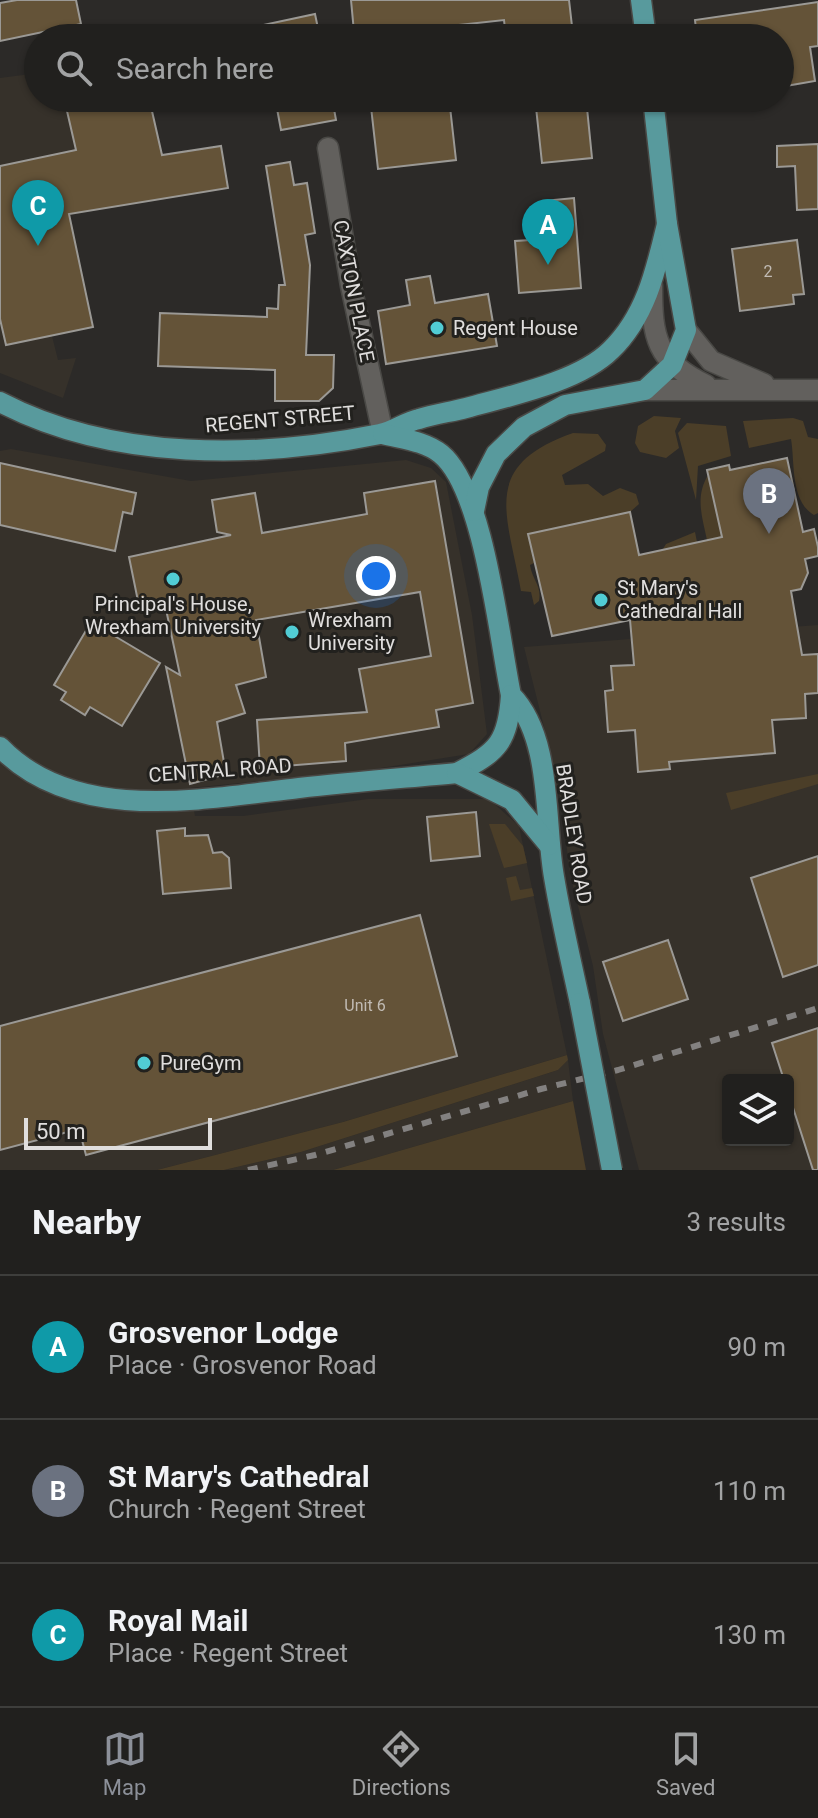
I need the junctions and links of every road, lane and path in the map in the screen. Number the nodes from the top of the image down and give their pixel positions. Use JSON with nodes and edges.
{"nodes":[{"id":1,"x":641,"y":0,"type":"edge"},
{"id":2,"x":644,"y":24,"type":"edge"},
{"id":3,"x":655,"y":112,"type":"edge"},
{"id":4,"x":328,"y":148,"type":"dead end"},
{"id":5,"x":667,"y":224,"type":"junction"},
{"id":6,"x":652,"y":286,"type":"junction"},
{"id":7,"x":686,"y":330,"type":"junction"},
{"id":8,"x":672,"y":365,"type":"junction"},
{"id":9,"x":709,"y":387,"type":"junction"},
{"id":10,"x":775,"y":389,"type":"junction"},
{"id":11,"x":645,"y":390,"type":"junction"},
{"id":12,"x":818,"y":390,"type":"edge"},
{"id":13,"x":517,"y":395,"type":"junction"},
{"id":14,"x":0,"y":402,"type":"edge"},
{"id":15,"x":565,"y":405,"type":"junction"},
{"id":16,"x":26,"y":416,"type":"junction"},
{"id":17,"x":0,"y":421,"type":"edge"},
{"id":18,"x":383,"y":434,"type":"junction"},
{"id":19,"x":474,"y":511,"type":"junction"},
{"id":20,"x":511,"y":695,"type":"junction"},
{"id":21,"x":0,"y":747,"type":"edge"},
{"id":22,"x":457,"y":773,"type":"junction"},
{"id":23,"x":549,"y":845,"type":"junction"},
{"id":24,"x":612,"y":1170,"type":"edge"}],
"edges":[{"from":1,"to":2,"type":"main road"},
{"from":3,"to":5,"type":"main road"},
{"from":4,"to":18,"type":"street","name":"CAXTON PLACE"},
{"from":5,"to":6,"type":"main road","name":"REGENT STREET"},
{"from":5,"to":7,"type":"main road"},
{"from":6,"to":8,"type":"street"},
{"from":6,"to":13,"type":"main road","name":"REGENT STREET"},
{"from":7,"to":8,"type":"main road"},
{"from":7,"to":10,"type":"street"},
{"from":8,"to":9,"type":"street"},
{"from":8,"to":11,"type":"main road"},
{"from":9,"to":10,"type":"street"},
{"from":9,"to":11,"type":"street"},
{"from":10,"to":12,"type":"street"},
{"from":11,"to":15,"type":"main road"},
{"from":13,"to":15,"type":"main road"},
{"from":13,"to":18,"type":"main road","name":"REGENT STREET"},
{"from":14,"to":16,"type":"main road","name":"REGENT STREET"},
{"from":15,"to":19,"type":"main road","name":"BRADLEY ROAD"},
{"from":16,"to":17,"type":"main road"},
{"from":16,"to":18,"type":"main road","name":"REGENT STREET"},
{"from":18,"to":19,"type":"main road","name":"BRADLEY ROAD"},
{"from":19,"to":20,"type":"main road","name":"BRADLEY ROAD"},
{"from":20,"to":22,"type":"main road","name":"CENTRAL ROAD"},
{"from":20,"to":23,"type":"main road","name":"BRADLEY ROAD"},
{"from":21,"to":22,"type":"main road","name":"CENTRAL ROAD"},
{"from":22,"to":23,"type":"main road"},
{"from":23,"to":24,"type":"main road","name":"BRADLEY ROAD","bridge":true}]}
